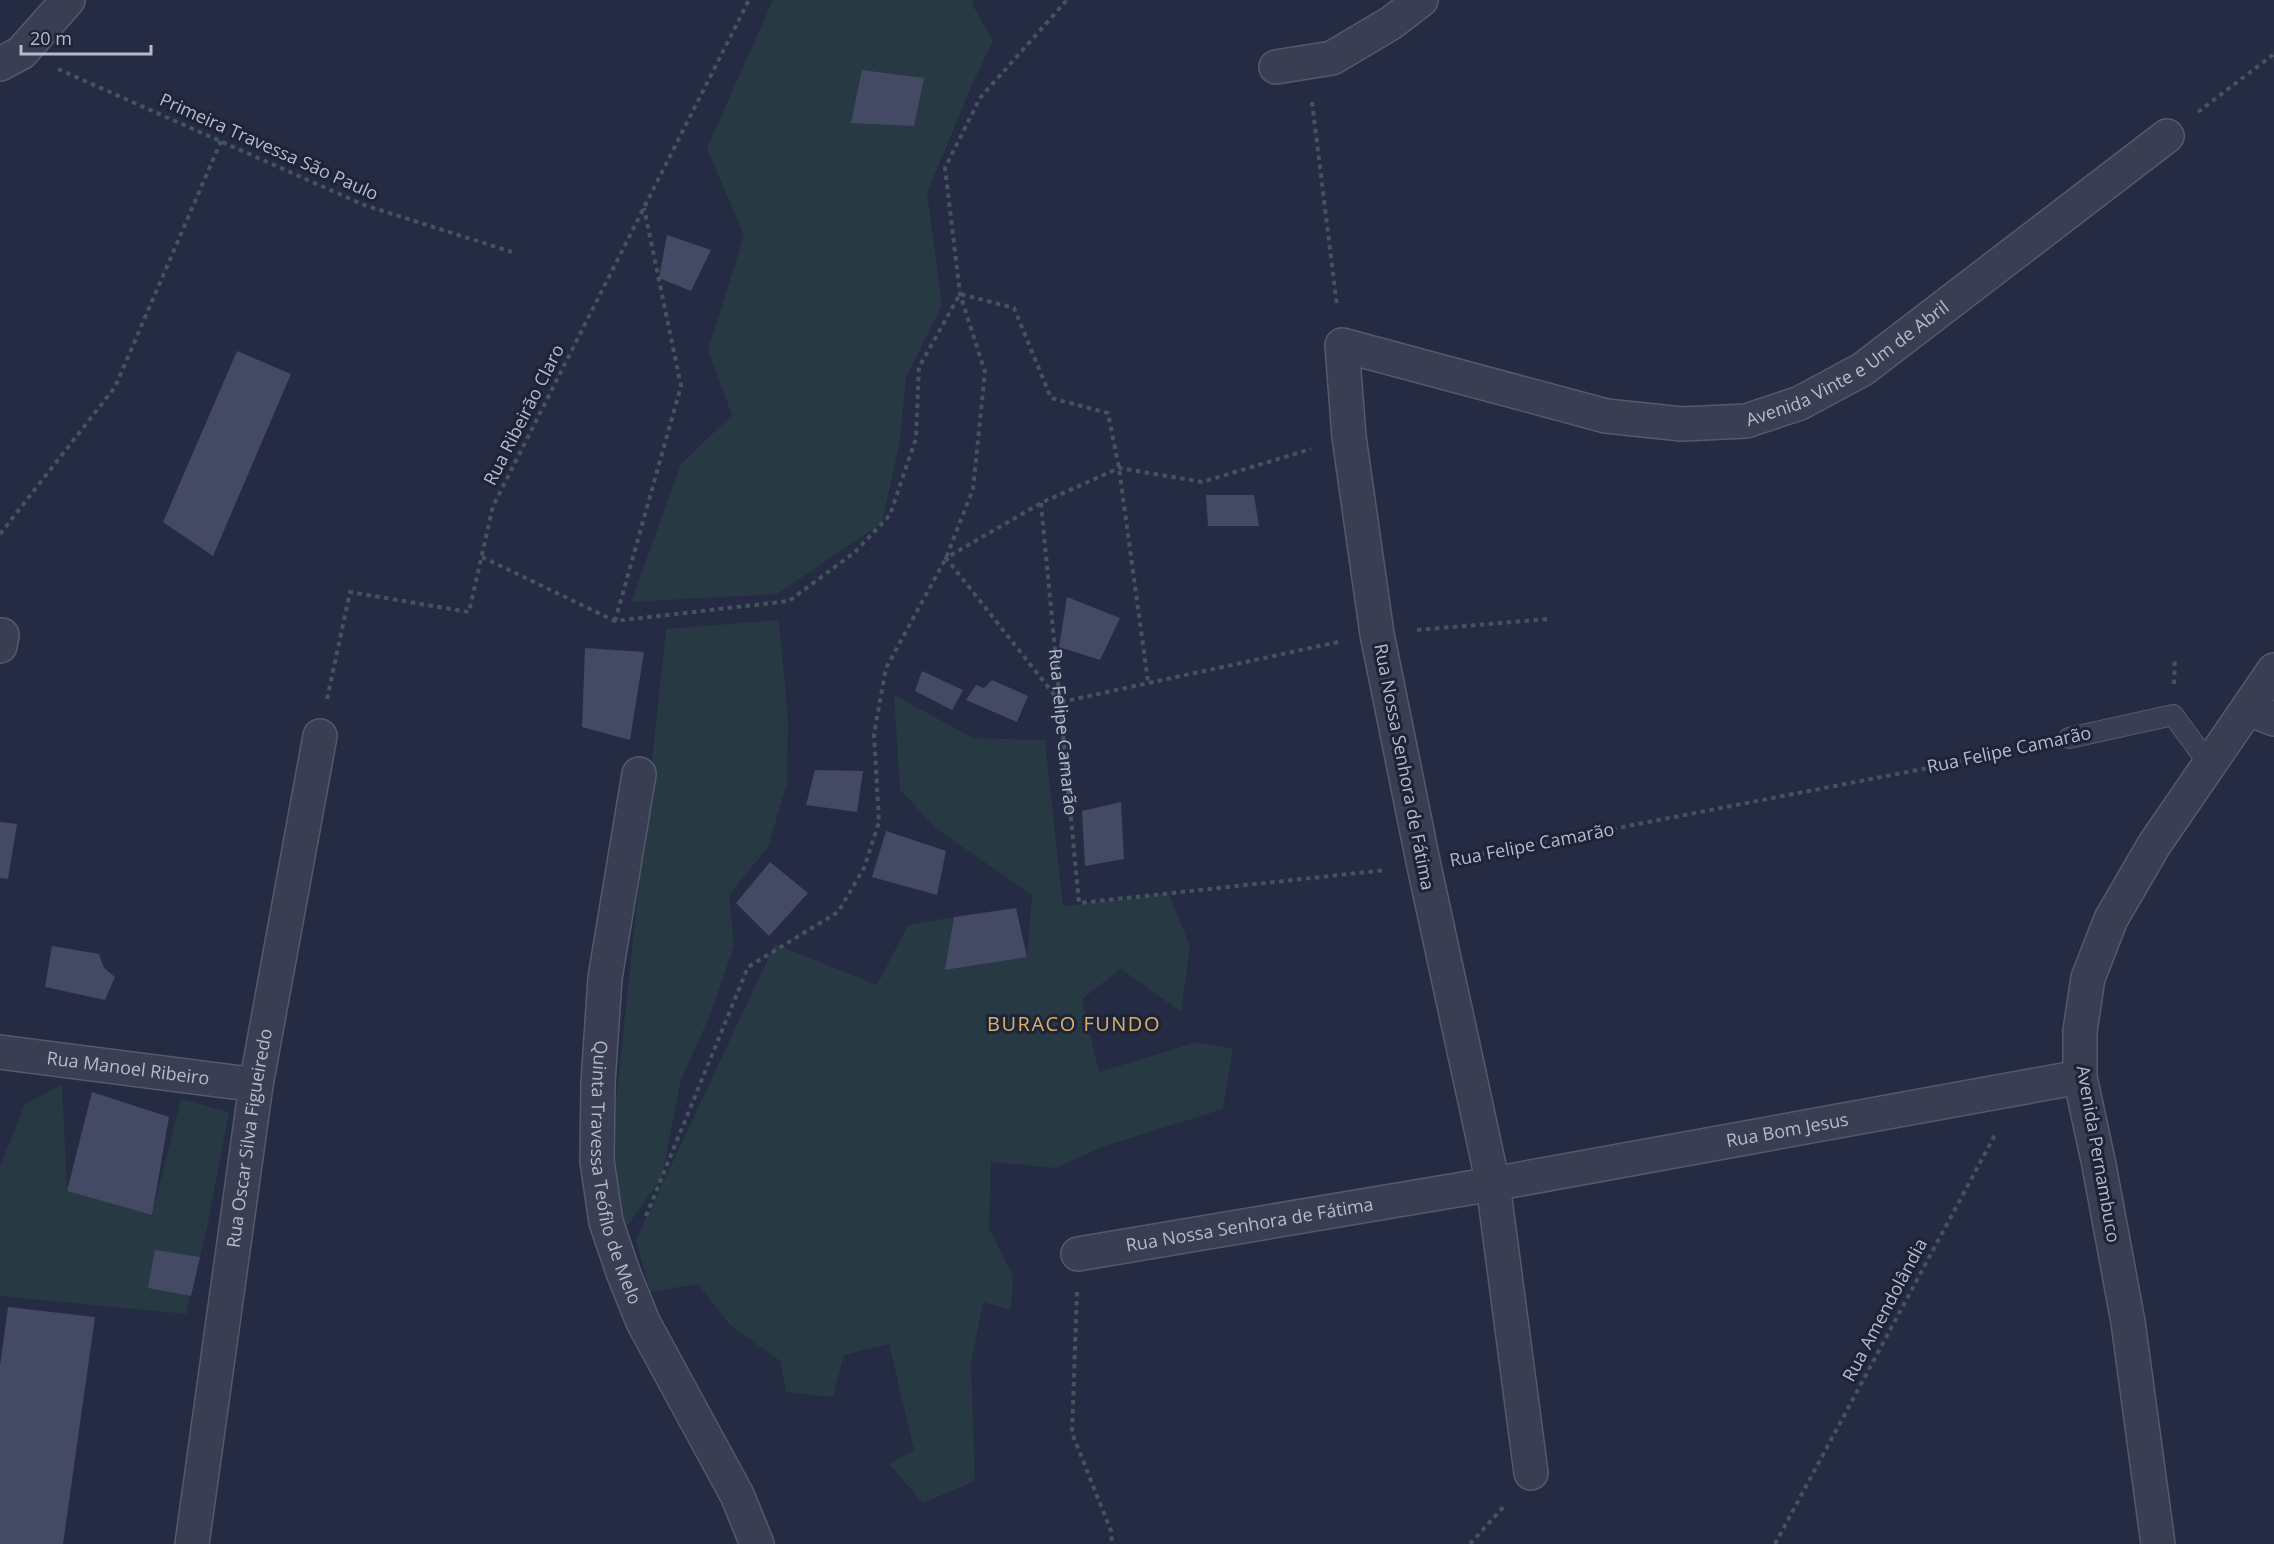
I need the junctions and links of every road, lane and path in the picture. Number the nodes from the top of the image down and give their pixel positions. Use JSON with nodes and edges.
{"nodes":[{"id":1,"x":68,"y":0,"type":"edge"},
{"id":2,"x":749,"y":0,"type":"edge"},
{"id":3,"x":1067,"y":0,"type":"edge"},
{"id":4,"x":1421,"y":0,"type":"edge"},
{"id":5,"x":2274,"y":54,"type":"edge"},
{"id":6,"x":11,"y":58,"type":"edge"},
{"id":7,"x":1307,"y":62,"type":"junction"},
{"id":8,"x":1276,"y":67,"type":"dead end"},
{"id":9,"x":2166,"y":136,"type":"joint"},
{"id":10,"x":222,"y":141,"type":"junction"},
{"id":11,"x":644,"y":207,"type":"junction"},
{"id":12,"x":512,"y":252,"type":"dead end"},
{"id":13,"x":960,"y":294,"type":"junction"},
{"id":14,"x":1342,"y":345,"type":"junction"},
{"id":15,"x":1349,"y":437,"type":"junction"},
{"id":16,"x":1119,"y":468,"type":"junction"},
{"id":17,"x":1041,"y":503,"type":"junction"},
{"id":18,"x":0,"y":534,"type":"edge"},
{"id":19,"x":482,"y":557,"type":"junction"},
{"id":20,"x":946,"y":558,"type":"junction"},
{"id":21,"x":615,"y":621,"type":"junction"},
{"id":22,"x":1269,"y":656,"type":"dead end"},
{"id":23,"x":2274,"y":670,"type":"edge"},
{"id":24,"x":1148,"y":682,"type":"junction"},
{"id":25,"x":1061,"y":702,"type":"junction"},
{"id":26,"x":2261,"y":714,"type":"edge"},
{"id":27,"x":320,"y":736,"type":"joint"},
{"id":28,"x":2069,"y":738,"type":"joint"},
{"id":29,"x":2209,"y":764,"type":"junction"},
{"id":30,"x":639,"y":774,"type":"dead end"},
{"id":31,"x":1424,"y":866,"type":"junction"},
{"id":32,"x":0,"y":1052,"type":"edge"},
{"id":33,"x":2080,"y":1077,"type":"junction"},
{"id":34,"x":256,"y":1085,"type":"junction"},
{"id":35,"x":2020,"y":1088,"type":"junction"},
{"id":36,"x":1493,"y":1184,"type":"junction"},
{"id":37,"x":1078,"y":1254,"type":"joint"},
{"id":38,"x":622,"y":1272,"type":"junction"},
{"id":39,"x":1532,"y":1473,"type":"joint"},
{"id":40,"x":192,"y":1544,"type":"edge"},
{"id":41,"x":758,"y":1544,"type":"edge"},
{"id":42,"x":1112,"y":1544,"type":"edge"},
{"id":43,"x":1470,"y":1544,"type":"edge"},
{"id":44,"x":1774,"y":1544,"type":"edge"},
{"id":45,"x":2158,"y":1544,"type":"edge"}],
"edges":[{"from":1,"to":6,"type":"street"},
{"from":2,"to":11,"type":"path","name":"Rua Ribeirão Claro"},
{"from":3,"to":13,"type":"path"},
{"from":4,"to":7,"type":"street"},
{"from":5,"to":9,"type":"path"},
{"from":6,"to":10,"type":"path","name":"Primeira Travessa São Paulo"},
{"from":7,"to":8,"type":"street"},
{"from":7,"to":14,"type":"path"},
{"from":9,"to":14,"type":"street","name":"Avenida Vinte e Um de Abril"},
{"from":10,"to":12,"type":"path","name":"Primeira Travessa São Paulo"},
{"from":10,"to":18,"type":"path"},
{"from":11,"to":19,"type":"path","name":"Rua Ribeirão Claro"},
{"from":11,"to":21,"type":"path"},
{"from":13,"to":16,"type":"path"},
{"from":13,"to":20,"type":"path"},
{"from":13,"to":21,"type":"path"},
{"from":14,"to":15,"type":"street","name":"Rua Nossa Senhora de Fátima"},
{"from":15,"to":16,"type":"path"},
{"from":15,"to":31,"type":"street","name":"Rua Nossa Senhora de Fátima"},
{"from":16,"to":17,"type":"path"},
{"from":16,"to":24,"type":"path"},
{"from":17,"to":20,"type":"path"},
{"from":17,"to":25,"type":"path","name":"Rua Felipe Camarão"},
{"from":19,"to":21,"type":"path"},
{"from":19,"to":27,"type":"path","name":"Rua Ribeirão Claro"},
{"from":20,"to":25,"type":"path"},
{"from":20,"to":38,"type":"path"},
{"from":22,"to":24,"type":"path"},
{"from":23,"to":26,"type":"street","name":"Avenida Pernambuco"},
{"from":24,"to":25,"type":"path"},
{"from":25,"to":31,"type":"path","name":"Rua Felipe Camarão"},
{"from":26,"to":29,"type":"street","name":"Avenida Pernambuco"},
{"from":27,"to":34,"type":"street","name":"Rua Oscar Silva Figueiredo"},
{"from":28,"to":29,"type":"lane","name":"Rua Felipe Camarão"},
{"from":28,"to":31,"type":"path","name":"Rua Felipe Camarão"},
{"from":29,"to":33,"type":"street","name":"Avenida Pernambuco"},
{"from":30,"to":38,"type":"street","name":"Quinta Travessa Teófilo de Melo"},
{"from":31,"to":36,"type":"street","name":"Rua Nossa Senhora de Fátima"},
{"from":32,"to":34,"type":"street","name":"Rua Manoel Ribeiro"},
{"from":33,"to":35,"type":"street","name":"Rua Bom Jesus"},
{"from":33,"to":45,"type":"street","name":"Avenida Pernambuco"},
{"from":34,"to":40,"type":"street","name":"Rua Oscar Silva Figueiredo"},
{"from":35,"to":36,"type":"street","name":"Rua Bom Jesus"},
{"from":35,"to":44,"type":"path","name":"Rua Amendolândia"},
{"from":36,"to":37,"type":"street","name":"Rua Nossa Senhora de Fátima"},
{"from":36,"to":39,"type":"street","name":"Rua Nossa Senhora de Fátima"},
{"from":37,"to":42,"type":"path"},
{"from":38,"to":41,"type":"street","name":"Quinta Travessa Teófilo de Melo"},
{"from":39,"to":43,"type":"path"}]}
